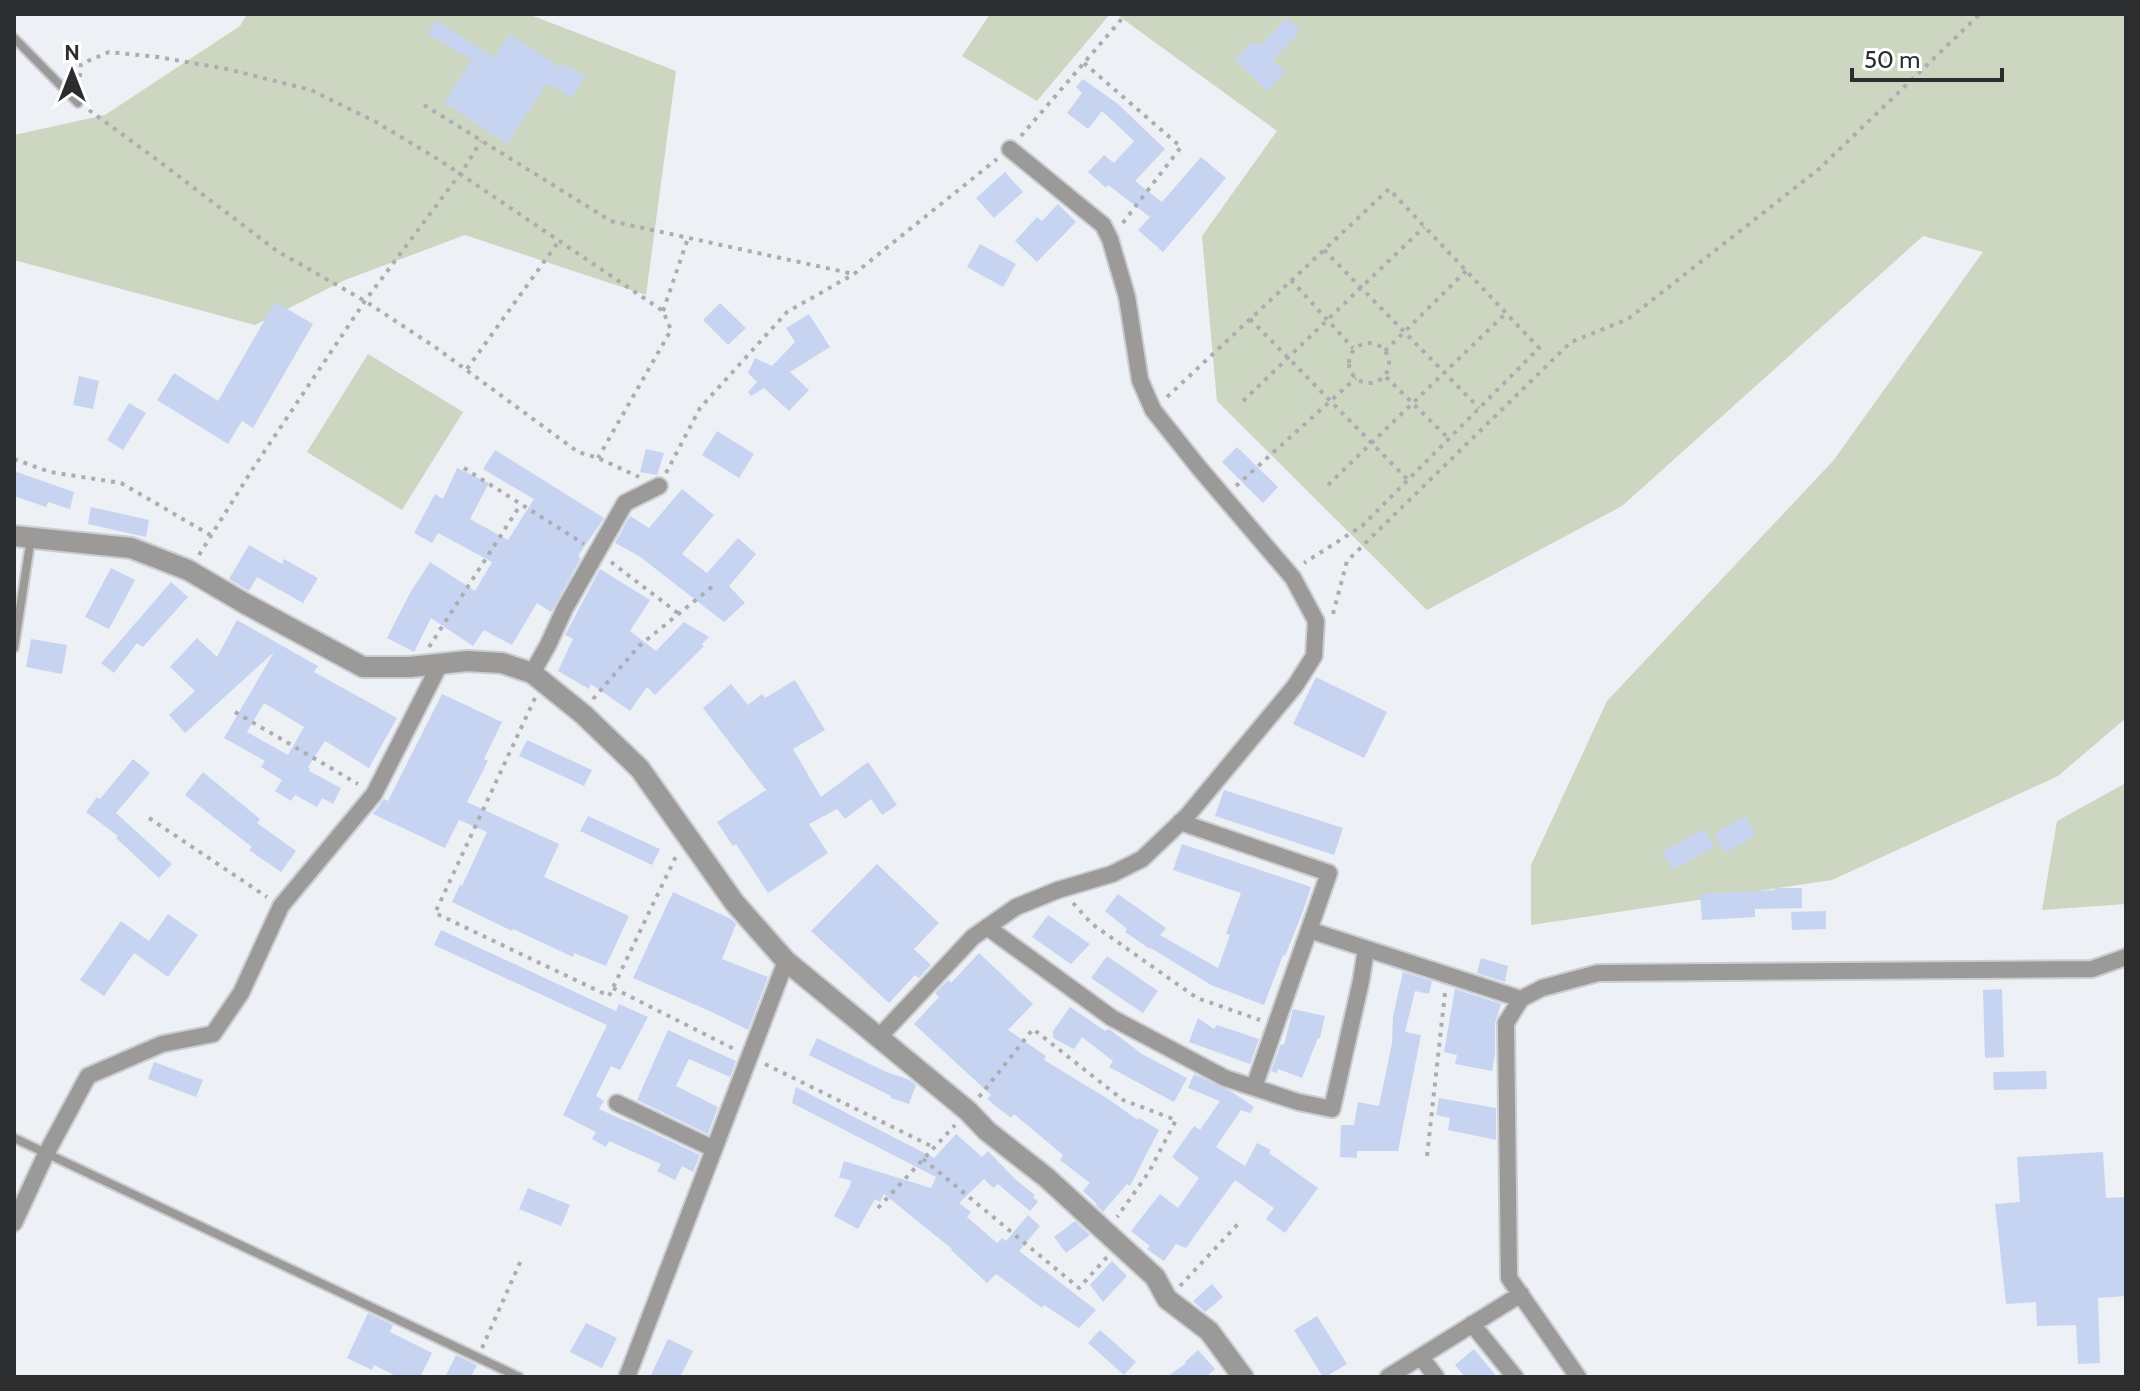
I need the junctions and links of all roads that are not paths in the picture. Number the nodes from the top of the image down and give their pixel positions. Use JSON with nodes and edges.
{"nodes":[{"id":1,"x":14,"y":38,"type":"edge"},
{"id":2,"x":78,"y":103,"type":"road end"},
{"id":3,"x":1010,"y":149,"type":"road end"},
{"id":4,"x":659,"y":486,"type":"road end"},
{"id":5,"x":22,"y":536,"type":"edge"},
{"id":6,"x":14,"y":648,"type":"edge"},
{"id":7,"x":441,"y":662,"type":"junction"},
{"id":8,"x":537,"y":677,"type":"junction"},
{"id":9,"x":1180,"y":822,"type":"junction"},
{"id":10,"x":987,"y":927,"type":"junction"},
{"id":11,"x":1309,"y":930,"type":"junction"},
{"id":12,"x":1366,"y":949,"type":"junction"},
{"id":13,"x":2126,"y":957,"type":"edge"},
{"id":14,"x":786,"y":961,"type":"junction"},
{"id":15,"x":1521,"y":999,"type":"junction"},
{"id":16,"x":880,"y":1036,"type":"junction"},
{"id":17,"x":1254,"y":1087,"type":"junction"},
{"id":18,"x":617,"y":1103,"type":"dead end"},
{"id":19,"x":14,"y":1138,"type":"edge"},
{"id":20,"x":714,"y":1149,"type":"junction"},
{"id":21,"x":46,"y":1154,"type":"junction"},
{"id":22,"x":14,"y":1223,"type":"edge"},
{"id":23,"x":1521,"y":1294,"type":"junction"},
{"id":24,"x":1472,"y":1324,"type":"junction"},
{"id":25,"x":1421,"y":1357,"type":"junction"},
{"id":26,"x":519,"y":1377,"type":"edge"},
{"id":27,"x":627,"y":1377,"type":"edge"},
{"id":28,"x":1243,"y":1377,"type":"edge"},
{"id":29,"x":1388,"y":1377,"type":"edge"},
{"id":30,"x":1436,"y":1377,"type":"edge"},
{"id":31,"x":1515,"y":1377,"type":"edge"},
{"id":32,"x":1578,"y":1377,"type":"edge"}],
"edges":[{"from":1,"to":2,"type":"lane"},
{"from":3,"to":9,"type":"street"},
{"from":4,"to":8,"type":"street"},
{"from":5,"to":6,"type":"lane"},
{"from":5,"to":7,"type":"street"},
{"from":7,"to":8,"type":"street"},
{"from":7,"to":21,"type":"street"},
{"from":8,"to":14,"type":"street"},
{"from":9,"to":10,"type":"street"},
{"from":9,"to":11,"type":"street"},
{"from":10,"to":16,"type":"street"},
{"from":10,"to":17,"type":"street"},
{"from":11,"to":12,"type":"street"},
{"from":11,"to":17,"type":"street"},
{"from":12,"to":15,"type":"street"},
{"from":12,"to":17,"type":"street"},
{"from":13,"to":15,"type":"street"},
{"from":14,"to":16,"type":"street"},
{"from":14,"to":20,"type":"street"},
{"from":15,"to":23,"type":"street"},
{"from":16,"to":28,"type":"street"},
{"from":18,"to":20,"type":"street"},
{"from":19,"to":21,"type":"lane"},
{"from":20,"to":27,"type":"street"},
{"from":21,"to":22,"type":"street"},
{"from":21,"to":26,"type":"lane"},
{"from":23,"to":24,"type":"street"},
{"from":23,"to":32,"type":"street"},
{"from":24,"to":25,"type":"street"},
{"from":24,"to":31,"type":"street"},
{"from":25,"to":29,"type":"street"},
{"from":25,"to":30,"type":"street"}]}
